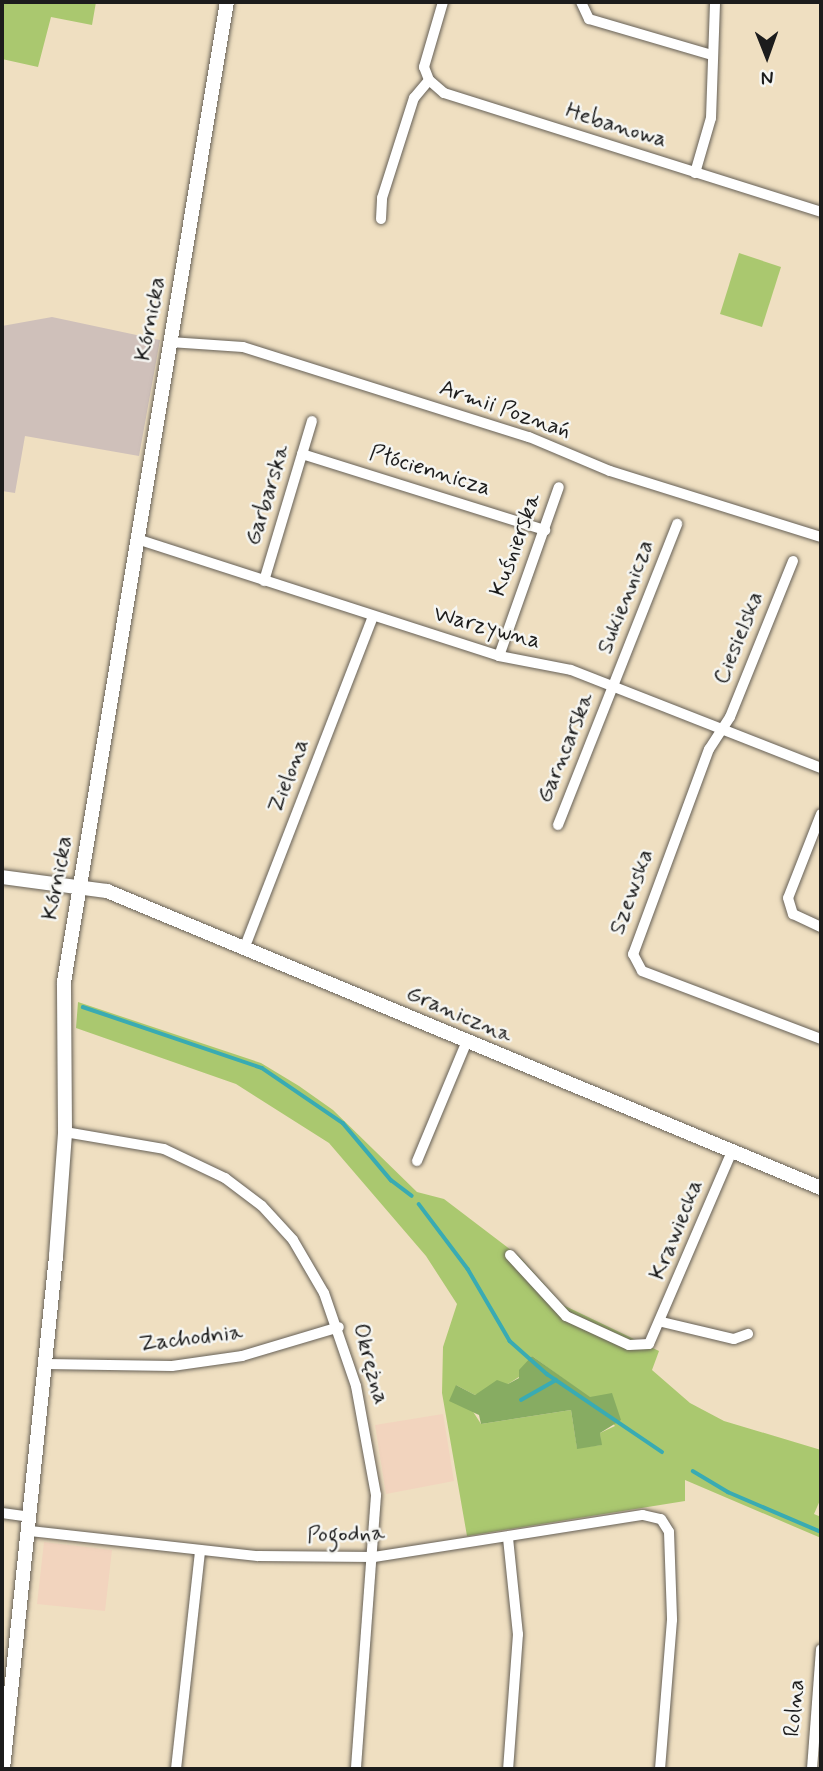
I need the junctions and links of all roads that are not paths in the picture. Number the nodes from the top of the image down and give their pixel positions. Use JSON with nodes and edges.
{"nodes":[{"id":1,"x":227,"y":2,"type":"edge"},
{"id":2,"x":443,"y":2,"type":"edge"},
{"id":3,"x":581,"y":2,"type":"edge"},
{"id":4,"x":715,"y":2,"type":"edge"},
{"id":5,"x":712,"y":55,"type":"junction"},
{"id":6,"x":429,"y":80,"type":"junction"},
{"id":7,"x":695,"y":173,"type":"junction"},
{"id":8,"x":821,"y":199,"type":"edge"},
{"id":9,"x":819,"y":211,"type":"edge"},
{"id":10,"x":381,"y":219,"type":"dead end"},
{"id":11,"x":170,"y":342,"type":"junction"},
{"id":12,"x":312,"y":421,"type":"dead end"},
{"id":13,"x":302,"y":454,"type":"junction"},
{"id":14,"x":559,"y":487,"type":"dead end"},
{"id":15,"x":677,"y":523,"type":"dead end"},
{"id":16,"x":545,"y":530,"type":"junction"},
{"id":17,"x":821,"y":537,"type":"edge"},
{"id":18,"x":137,"y":539,"type":"junction"},
{"id":19,"x":793,"y":561,"type":"dead end"},
{"id":20,"x":264,"y":581,"type":"junction"},
{"id":21,"x":373,"y":617,"type":"junction"},
{"id":22,"x":499,"y":656,"type":"junction"},
{"id":23,"x":614,"y":686,"type":"junction"},
{"id":24,"x":722,"y":729,"type":"junction"},
{"id":25,"x":821,"y":768,"type":"edge"},
{"id":26,"x":821,"y":814,"type":"edge"},
{"id":27,"x":558,"y":825,"type":"dead end"},
{"id":28,"x":2,"y":877,"type":"edge"},
{"id":29,"x":79,"y":888,"type":"junction"},
{"id":30,"x":821,"y":927,"type":"edge"},
{"id":31,"x":244,"y":949,"type":"junction"},
{"id":32,"x":821,"y":1039,"type":"edge"},
{"id":33,"x":466,"y":1043,"type":"junction"},
{"id":34,"x":65,"y":1132,"type":"junction"},
{"id":35,"x":731,"y":1154,"type":"junction"},
{"id":36,"x":417,"y":1161,"type":"dead end"},
{"id":37,"x":821,"y":1188,"type":"edge"},
{"id":38,"x":510,"y":1255,"type":"dead end"},
{"id":39,"x":662,"y":1322,"type":"junction"},
{"id":40,"x":339,"y":1327,"type":"junction"},
{"id":41,"x":748,"y":1334,"type":"dead end"},
{"id":42,"x":46,"y":1364,"type":"junction"},
{"id":43,"x":2,"y":1513,"type":"edge"},
{"id":44,"x":31,"y":1524,"type":"junction"},
{"id":45,"x":508,"y":1538,"type":"junction"},
{"id":46,"x":200,"y":1550,"type":"junction"},
{"id":47,"x":374,"y":1557,"type":"junction"},
{"id":48,"x":821,"y":1649,"type":"edge"},
{"id":49,"x":3,"y":1769,"type":"edge"},
{"id":50,"x":176,"y":1769,"type":"edge"},
{"id":51,"x":356,"y":1769,"type":"edge"},
{"id":52,"x":508,"y":1769,"type":"edge"},
{"id":53,"x":660,"y":1769,"type":"edge"},
{"id":54,"x":811,"y":1769,"type":"edge"}],
"edges":[{"from":1,"to":11,"type":"street","name":"Kórnicka"},
{"from":2,"to":6,"type":"street"},
{"from":3,"to":5,"type":"street"},
{"from":4,"to":5,"type":"street"},
{"from":5,"to":7,"type":"street"},
{"from":6,"to":7,"type":"street","name":"Hebanowa"},
{"from":6,"to":10,"type":"street"},
{"from":7,"to":9,"type":"street","name":"Hebanowa"},
{"from":8,"to":9,"type":"street"},
{"from":11,"to":17,"type":"street","name":"Armii Poznań"},
{"from":11,"to":18,"type":"street","name":"Kórnicka"},
{"from":12,"to":13,"type":"street","name":"Garbarska"},
{"from":13,"to":16,"type":"street","name":"Płóciennicza"},
{"from":13,"to":20,"type":"street","name":"Garbarska"},
{"from":14,"to":16,"type":"street","name":"Kuśnierska"},
{"from":15,"to":23,"type":"street","name":"Sukiennicza"},
{"from":16,"to":22,"type":"street","name":"Kuśnierska"},
{"from":18,"to":20,"type":"street","name":"Warzywna"},
{"from":18,"to":29,"type":"street","name":"Kórnicka"},
{"from":19,"to":24,"type":"street","name":"Ciesielska"},
{"from":20,"to":21,"type":"street","name":"Warzywna"},
{"from":21,"to":22,"type":"street","name":"Warzywna"},
{"from":21,"to":31,"type":"street","name":"Zielona"},
{"from":22,"to":23,"type":"street","name":"Warzywna"},
{"from":23,"to":24,"type":"street","name":"Warzywna"},
{"from":23,"to":27,"type":"street","name":"Garncarska"},
{"from":24,"to":25,"type":"street","name":"Warzywna"},
{"from":24,"to":32,"type":"street","name":"Szewska"},
{"from":26,"to":30,"type":"street"},
{"from":28,"to":29,"type":"street","name":"Graniczna"},
{"from":29,"to":31,"type":"street","name":"Graniczna"},
{"from":29,"to":34,"type":"street","name":"Kórnicka"},
{"from":31,"to":33,"type":"street","name":"Graniczna"},
{"from":33,"to":35,"type":"street","name":"Graniczna"},
{"from":33,"to":36,"type":"street"},
{"from":34,"to":40,"type":"street","name":"Okrężna"},
{"from":34,"to":42,"type":"street","name":"Kórnicka"},
{"from":35,"to":37,"type":"street","name":"Graniczna"},
{"from":35,"to":39,"type":"street","name":"Krawiecka"},
{"from":38,"to":39,"type":"street","name":"Krawiecka"},
{"from":39,"to":41,"type":"street"},
{"from":40,"to":42,"type":"street","name":"Zachodnia"},
{"from":40,"to":47,"type":"street","name":"Okrężna"},
{"from":42,"to":44,"type":"street","name":"Kórnicka"},
{"from":43,"to":44,"type":"street","name":"Pogodna"},
{"from":44,"to":46,"type":"street","name":"Pogodna"},
{"from":44,"to":49,"type":"street","name":"Kórnicka"},
{"from":45,"to":47,"type":"street","name":"Pogodna"},
{"from":45,"to":52,"type":"street"},
{"from":45,"to":53,"type":"street","name":"Pogodna"},
{"from":46,"to":47,"type":"street","name":"Pogodna"},
{"from":46,"to":50,"type":"street"},
{"from":47,"to":51,"type":"street","name":"Okrężna"},
{"from":48,"to":54,"type":"street","name":"Rolna"}]}
